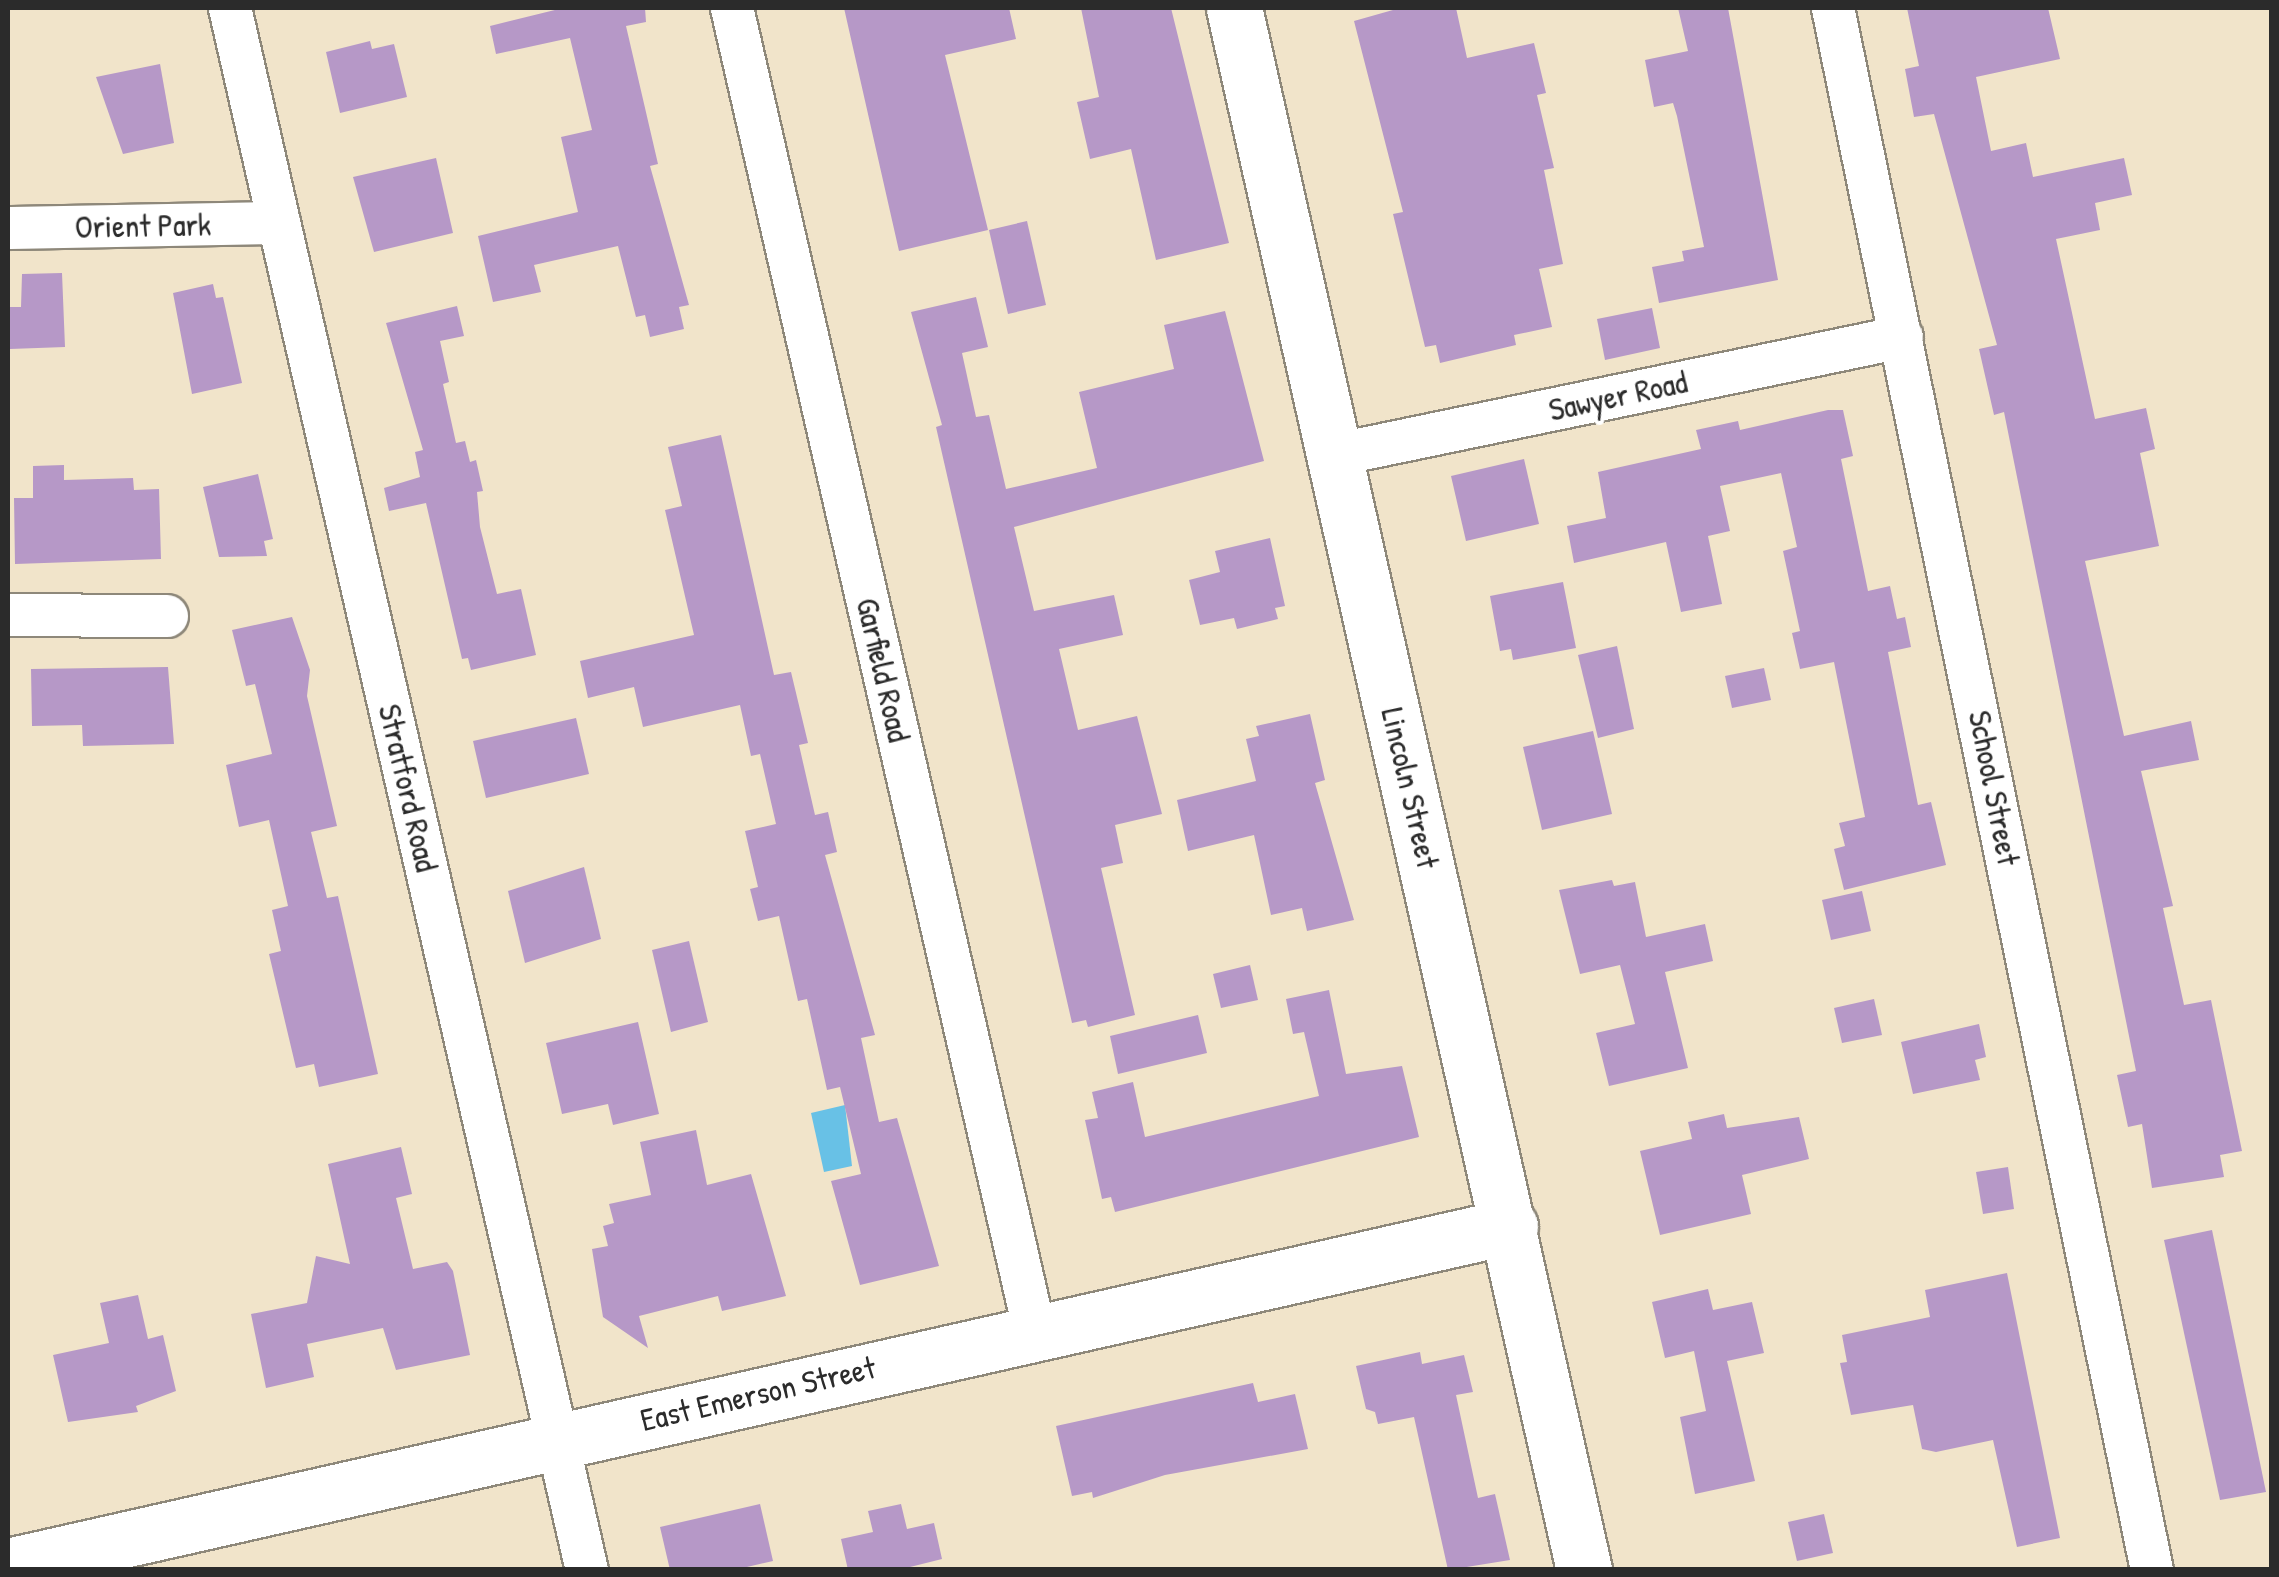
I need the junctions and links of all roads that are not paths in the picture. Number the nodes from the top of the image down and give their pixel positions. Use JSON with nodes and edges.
{"nodes":[{"id":1,"x":230,"y":8,"type":"edge"},
{"id":2,"x":732,"y":8,"type":"edge"},
{"id":3,"x":1234,"y":8,"type":"edge"},
{"id":4,"x":1833,"y":8,"type":"edge"},
{"id":5,"x":279,"y":223,"type":"junction"},
{"id":6,"x":8,"y":228,"type":"edge"},
{"id":7,"x":1902,"y":337,"type":"junction"},
{"id":8,"x":1334,"y":455,"type":"junction"},
{"id":9,"x":8,"y":616,"type":"edge"},
{"id":10,"x":167,"y":616,"type":"dead end"},
{"id":11,"x":1510,"y":1226,"type":"junction"},
{"id":12,"x":1035,"y":1332,"type":"junction"},
{"id":13,"x":557,"y":1439,"type":"junction"},
{"id":14,"x":8,"y":1566,"type":"edge"},
{"id":15,"x":587,"y":1570,"type":"edge"},
{"id":16,"x":1584,"y":1570,"type":"edge"},
{"id":17,"x":2152,"y":1570,"type":"edge"}],
"edges":[{"from":1,"to":5,"type":"street","name":"Stratford Road"},
{"from":2,"to":12,"type":"street","name":"Garfield Road"},
{"from":3,"to":8,"type":"street","name":"Lincoln Street"},
{"from":4,"to":7,"type":"street","name":"School Street"},
{"from":5,"to":6,"type":"street","name":"Orient Park"},
{"from":5,"to":13,"type":"street","name":"Stratford Road"},
{"from":7,"to":8,"type":"street","name":"Sawyer Road"},
{"from":7,"to":17,"type":"street","name":"School Street"},
{"from":8,"to":11,"type":"street","name":"Lincoln Street"},
{"from":9,"to":10,"type":"street"},
{"from":11,"to":12,"type":"street","name":"East Emerson Street"},
{"from":11,"to":16,"type":"street","name":"Lincoln Street"},
{"from":12,"to":13,"type":"street","name":"East Emerson Street"},
{"from":13,"to":14,"type":"street","name":"East Emerson Street"},
{"from":13,"to":15,"type":"street","name":"Stratford Road"}]}
